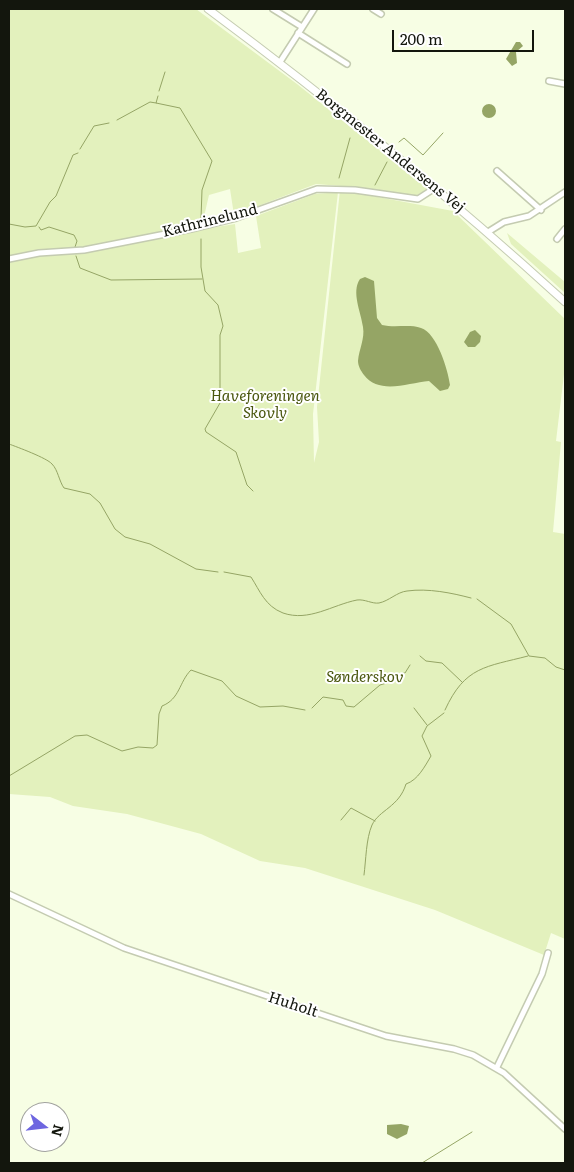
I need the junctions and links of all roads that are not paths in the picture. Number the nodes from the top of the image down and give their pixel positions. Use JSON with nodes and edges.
{"nodes":[{"id":1,"x":208,"y":9,"type":"edge"},
{"id":2,"x":273,"y":9,"type":"edge"},
{"id":3,"x":314,"y":9,"type":"edge"},
{"id":4,"x":373,"y":9,"type":"edge"},
{"id":5,"x":381,"y":14,"type":"dead end"},
{"id":6,"x":302,"y":27,"type":"junction"},
{"id":7,"x":298,"y":33,"type":"junction"},
{"id":8,"x":280,"y":62,"type":"junction"},
{"id":9,"x":348,"y":64,"type":"dead end"},
{"id":10,"x":549,"y":81,"type":"dead end"},
{"id":11,"x":565,"y":84,"type":"edge"},
{"id":12,"x":498,"y":171,"type":"dead end"},
{"id":13,"x":435,"y":188,"type":"junction"},
{"id":14,"x":565,"y":192,"type":"edge"},
{"id":15,"x":541,"y":210,"type":"junction"},
{"id":16,"x":565,"y":229,"type":"edge"},
{"id":17,"x":488,"y":232,"type":"junction"},
{"id":18,"x":557,"y":239,"type":"dead end"},
{"id":19,"x":9,"y":259,"type":"edge"},
{"id":20,"x":565,"y":302,"type":"edge"},
{"id":21,"x":9,"y":894,"type":"edge"},
{"id":22,"x":548,"y":953,"type":"dead end"},
{"id":23,"x":497,"y":1068,"type":"junction"},
{"id":24,"x":565,"y":1128,"type":"edge"}],
"edges":[{"from":1,"to":8,"type":"street","name":"Borgmester Andersens Vej"},
{"from":2,"to":6,"type":"street"},
{"from":3,"to":6,"type":"street"},
{"from":4,"to":5,"type":"street"},
{"from":6,"to":7,"type":"street"},
{"from":7,"to":8,"type":"street"},
{"from":7,"to":9,"type":"street"},
{"from":8,"to":13,"type":"street","name":"Borgmester Andersens Vej"},
{"from":10,"to":11,"type":"street"},
{"from":12,"to":15,"type":"street"},
{"from":13,"to":17,"type":"street","name":"Borgmester Andersens Vej"},
{"from":13,"to":19,"type":"street","name":"Kathrinelund"},
{"from":14,"to":15,"type":"street"},
{"from":15,"to":17,"type":"street"},
{"from":16,"to":18,"type":"street"},
{"from":17,"to":20,"type":"street","name":"Borgmester Andersens Vej"},
{"from":21,"to":23,"type":"street","name":"Huholt"},
{"from":22,"to":23,"type":"street"},
{"from":23,"to":24,"type":"street","name":"Huholt"}]}
